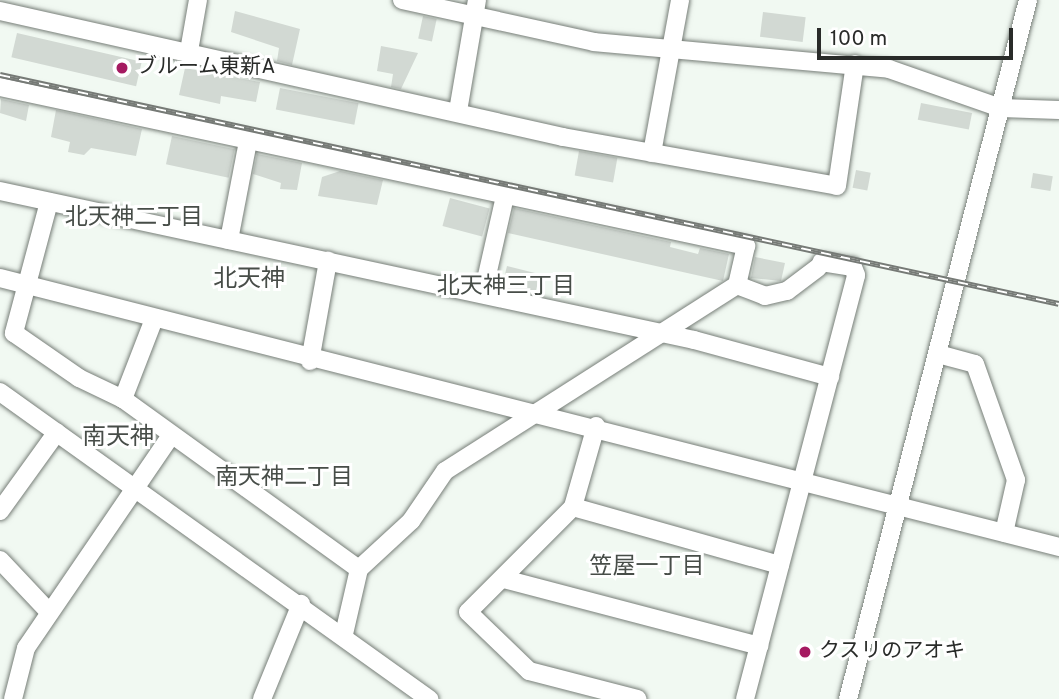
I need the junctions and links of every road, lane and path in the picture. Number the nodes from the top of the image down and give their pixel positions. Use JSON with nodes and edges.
{"nodes":[{"id":1,"x":198,"y":0,"type":"edge"},
{"id":2,"x":402,"y":0,"type":"edge"},
{"id":3,"x":680,"y":0,"type":"edge"},
{"id":4,"x":1028,"y":0,"type":"edge"},
{"id":5,"x":477,"y":6,"type":"edge"},
{"id":6,"x":0,"y":11,"type":"edge"},
{"id":7,"x":675,"y":48,"type":"junction"},
{"id":8,"x":188,"y":51,"type":"junction"},
{"id":9,"x":855,"y":64,"type":"junction"},
{"id":10,"x":0,"y":86,"type":"edge"},
{"id":11,"x":1001,"y":108,"type":"junction"},
{"id":12,"x":1059,"y":110,"type":"edge"},
{"id":13,"x":458,"y":111,"type":"junction"},
{"id":14,"x":248,"y":141,"type":"junction"},
{"id":15,"x":652,"y":153,"type":"junction"},
{"id":16,"x":0,"y":191,"type":"edge"},
{"id":17,"x":505,"y":196,"type":"junction"},
{"id":18,"x":49,"y":202,"type":"junction"},
{"id":19,"x":229,"y":240,"type":"junction"},
{"id":20,"x":328,"y":261,"type":"junction"},
{"id":21,"x":0,"y":278,"type":"edge"},
{"id":22,"x":28,"y":285,"type":"junction"},
{"id":23,"x":737,"y":285,"type":"junction"},
{"id":24,"x":483,"y":293,"type":"junction"},
{"id":25,"x":154,"y":319,"type":"junction"},
{"id":26,"x":660,"y":333,"type":"junction"},
{"id":27,"x":938,"y":354,"type":"junction"},
{"id":28,"x":310,"y":361,"type":"junction"},
{"id":29,"x":830,"y":377,"type":"junction"},
{"id":30,"x":0,"y":392,"type":"edge"},
{"id":31,"x":123,"y":399,"type":"junction"},
{"id":32,"x":531,"y":413,"type":"junction"},
{"id":33,"x":596,"y":426,"type":"junction"},
{"id":34,"x":57,"y":432,"type":"junction"},
{"id":35,"x":170,"y":437,"type":"junction"},
{"id":36,"x":802,"y":480,"type":"junction"},
{"id":37,"x":134,"y":486,"type":"junction"},
{"id":38,"x":899,"y":506,"type":"junction"},
{"id":39,"x":573,"y":507,"type":"junction"},
{"id":40,"x":0,"y":511,"type":"edge"},
{"id":41,"x":1004,"y":533,"type":"junction"},
{"id":42,"x":1059,"y":547,"type":"edge"},
{"id":43,"x":0,"y":560,"type":"edge"},
{"id":44,"x":780,"y":565,"type":"junction"},
{"id":45,"x":359,"y":569,"type":"junction"},
{"id":46,"x":504,"y":579,"type":"junction"},
{"id":47,"x":301,"y":604,"type":"junction"},
{"id":48,"x":49,"y":612,"type":"junction"},
{"id":49,"x":344,"y":634,"type":"junction"},
{"id":50,"x":758,"y":646,"type":"junction"},
{"id":51,"x":587,"y":693,"type":"edge"},
{"id":52,"x":13,"y":699,"type":"edge"},
{"id":53,"x":262,"y":699,"type":"edge"},
{"id":54,"x":429,"y":699,"type":"edge"},
{"id":55,"x":637,"y":699,"type":"edge"},
{"id":56,"x":745,"y":699,"type":"edge"},
{"id":57,"x":848,"y":699,"type":"edge"}],
"edges":[{"from":1,"to":8,"type":"street"},
{"from":2,"to":5,"type":"street"},
{"from":3,"to":7,"type":"street"},
{"from":4,"to":11,"type":"street"},
{"from":5,"to":7,"type":"street"},
{"from":5,"to":13,"type":"street"},
{"from":6,"to":8,"type":"street"},
{"from":7,"to":9,"type":"street"},
{"from":7,"to":15,"type":"street"},
{"from":8,"to":13,"type":"street"},
{"from":9,"to":11,"type":"street"},
{"from":9,"to":15,"type":"street"},
{"from":10,"to":14,"type":"street"},
{"from":11,"to":12,"type":"street"},
{"from":11,"to":27,"type":"street"},
{"from":13,"to":15,"type":"street"},
{"from":14,"to":17,"type":"street"},
{"from":14,"to":19,"type":"street"},
{"from":16,"to":18,"type":"street"},
{"from":17,"to":23,"type":"street"},
{"from":17,"to":24,"type":"street"},
{"from":18,"to":19,"type":"street"},
{"from":18,"to":22,"type":"street"},
{"from":19,"to":20,"type":"street"},
{"from":20,"to":24,"type":"street"},
{"from":20,"to":28,"type":"street"},
{"from":21,"to":22,"type":"street"},
{"from":22,"to":25,"type":"street"},
{"from":22,"to":31,"type":"street"},
{"from":23,"to":26,"type":"street"},
{"from":23,"to":29,"type":"street"},
{"from":24,"to":26,"type":"street"},
{"from":25,"to":28,"type":"street"},
{"from":25,"to":31,"type":"street"},
{"from":26,"to":29,"type":"street"},
{"from":26,"to":32,"type":"street"},
{"from":27,"to":38,"type":"street"},
{"from":27,"to":41,"type":"street"},
{"from":28,"to":32,"type":"street"},
{"from":29,"to":36,"type":"street"},
{"from":30,"to":34,"type":"street"},
{"from":31,"to":35,"type":"street"},
{"from":32,"to":33,"type":"street"},
{"from":32,"to":45,"type":"street"},
{"from":33,"to":36,"type":"street"},
{"from":33,"to":39,"type":"street"},
{"from":34,"to":37,"type":"street"},
{"from":34,"to":40,"type":"street"},
{"from":35,"to":37,"type":"street"},
{"from":35,"to":45,"type":"street"},
{"from":36,"to":38,"type":"street"},
{"from":36,"to":44,"type":"street"},
{"from":37,"to":47,"type":"street"},
{"from":37,"to":48,"type":"street"},
{"from":38,"to":41,"type":"street"},
{"from":38,"to":57,"type":"street"},
{"from":39,"to":44,"type":"street"},
{"from":39,"to":46,"type":"street"},
{"from":41,"to":42,"type":"street"},
{"from":43,"to":48,"type":"street"},
{"from":44,"to":50,"type":"street"},
{"from":45,"to":49,"type":"street"},
{"from":46,"to":50,"type":"street"},
{"from":46,"to":51,"type":"street"},
{"from":47,"to":49,"type":"street"},
{"from":47,"to":53,"type":"street"},
{"from":48,"to":52,"type":"street"},
{"from":49,"to":54,"type":"street"},
{"from":50,"to":56,"type":"street"},
{"from":51,"to":55,"type":"street"}]}
